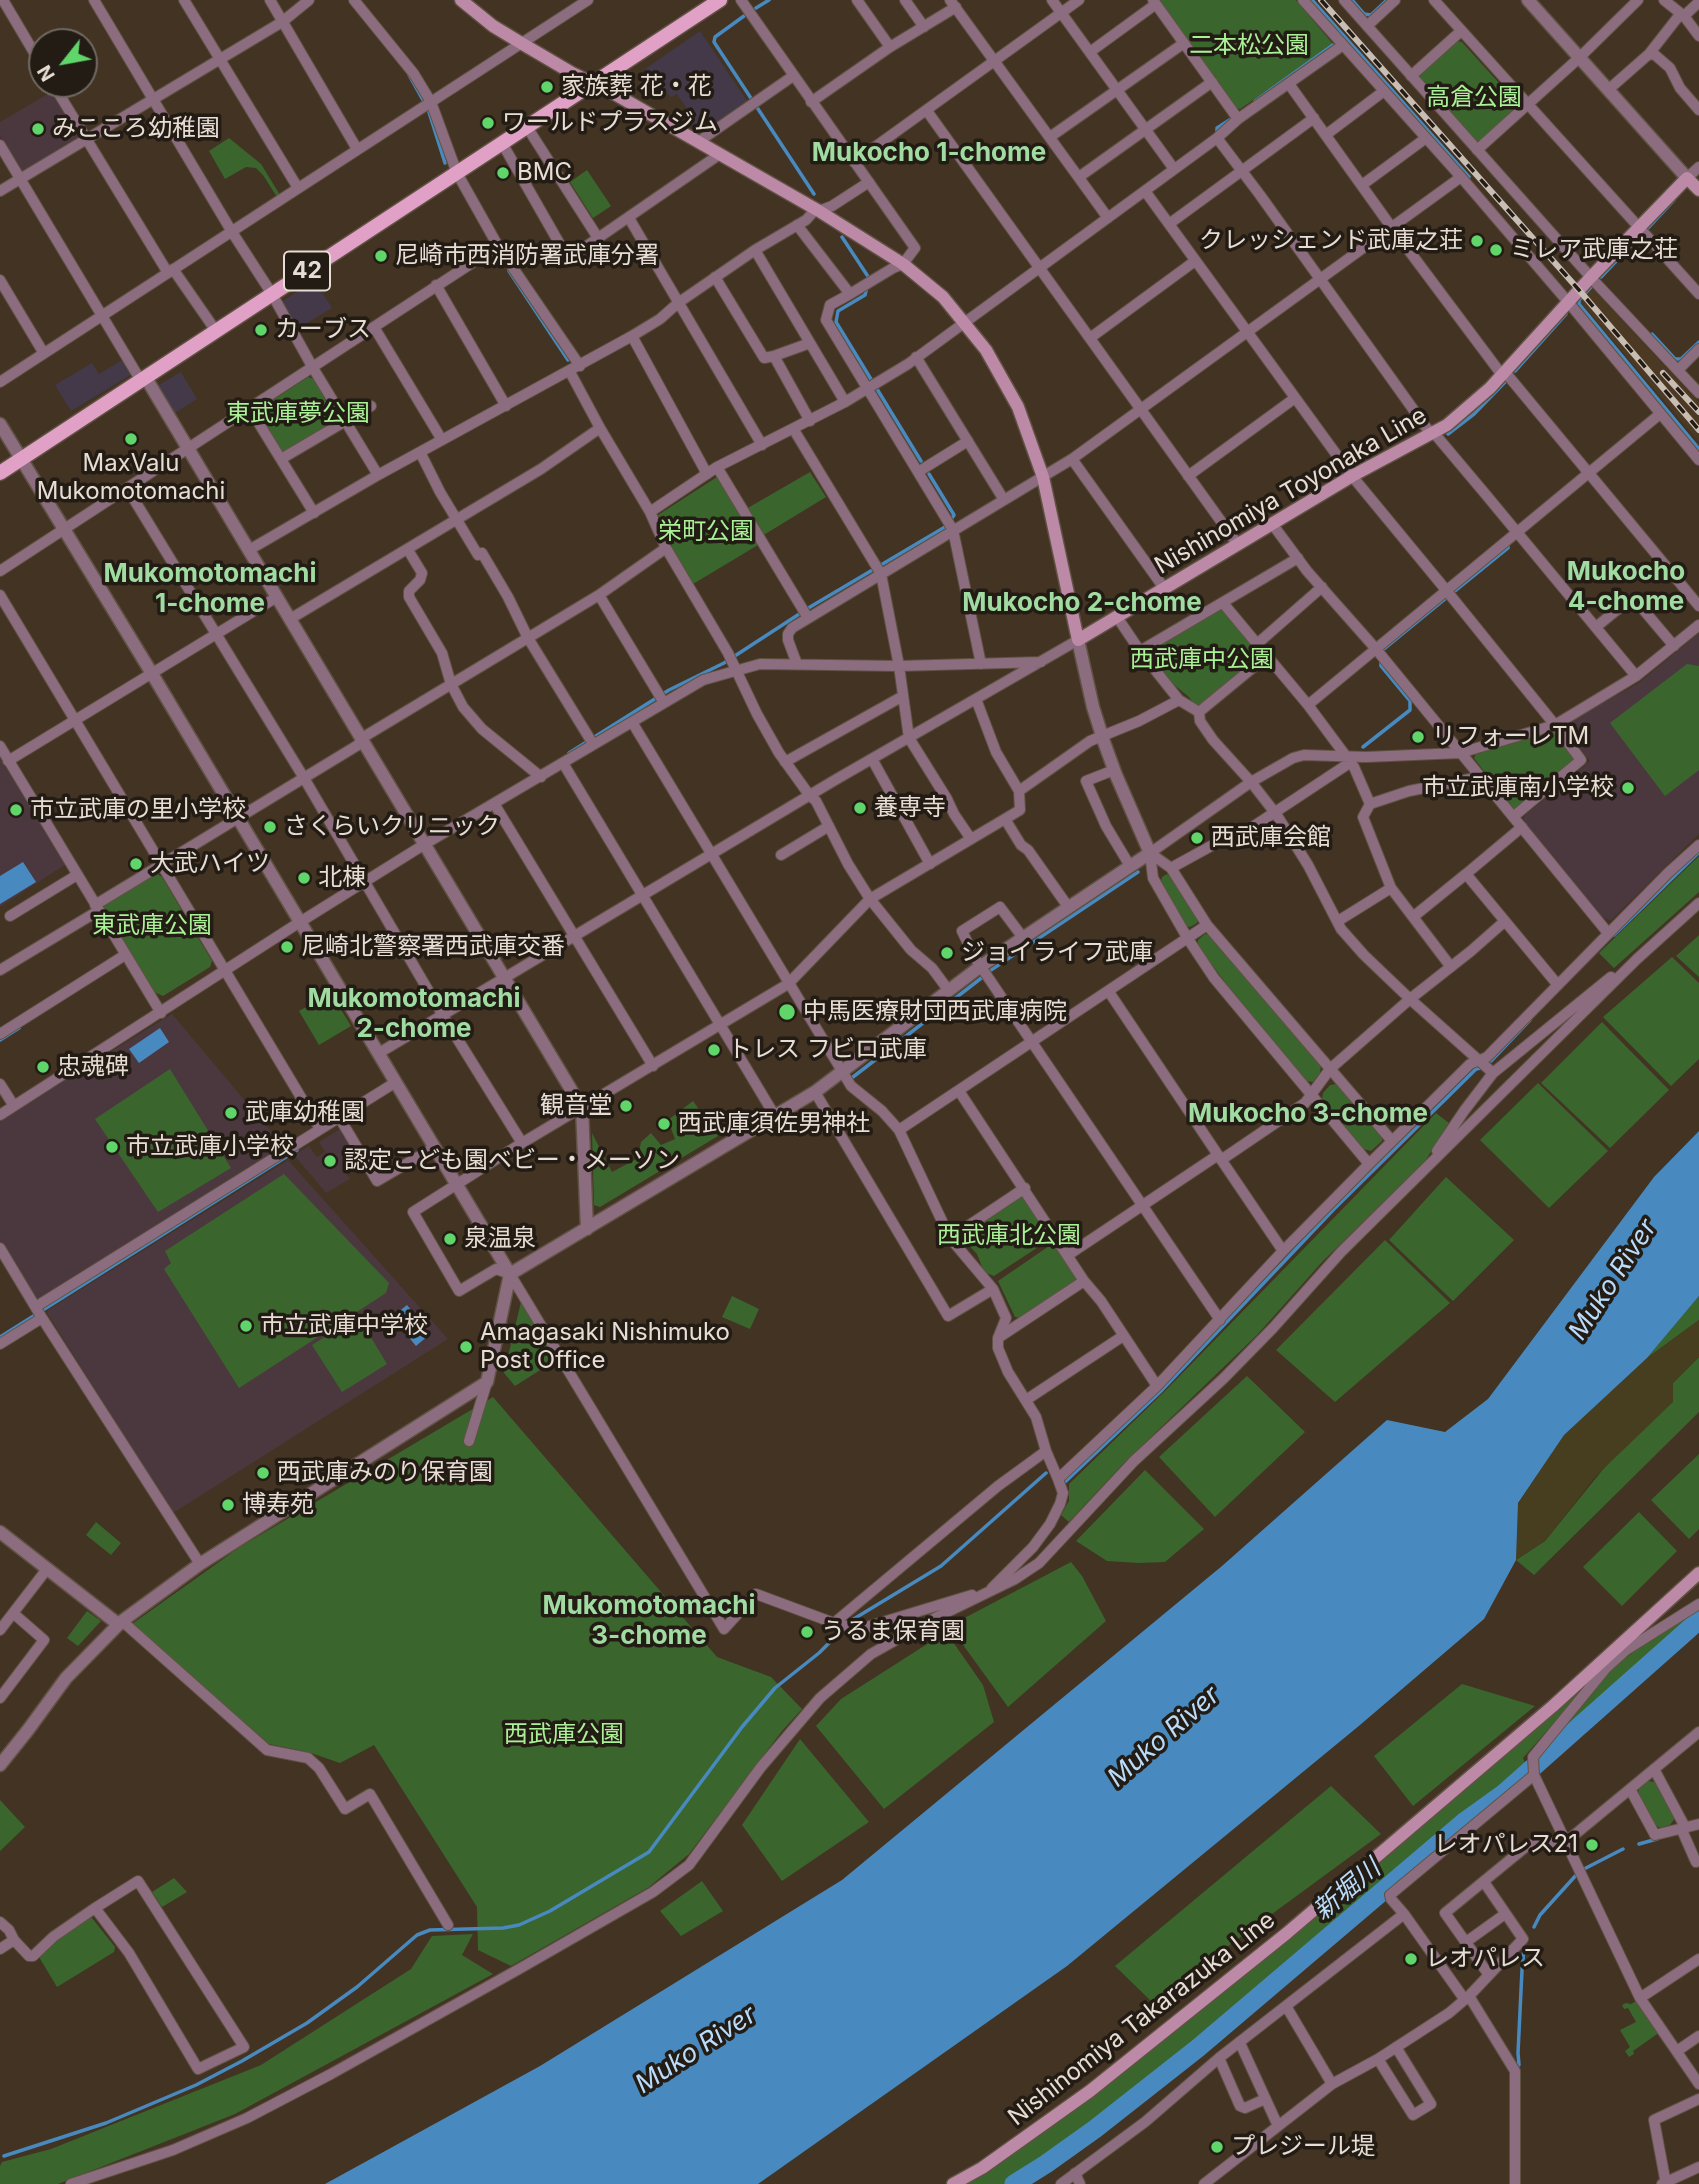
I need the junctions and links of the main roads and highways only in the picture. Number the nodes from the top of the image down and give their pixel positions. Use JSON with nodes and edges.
{"nodes":[{"id":1,"x":461,"y":0,"type":"edge"},
{"id":2,"x":720,"y":0,"type":"edge"},
{"id":3,"x":593,"y":83,"type":"junction"},
{"id":4,"x":1699,"y":190,"type":"edge"},
{"id":5,"x":0,"y":473,"type":"edge"},
{"id":6,"x":1699,"y":1573,"type":"edge"},
{"id":7,"x":953,"y":2184,"type":"edge"}],
"edges":[{"from":1,"to":3,"type":"main road"},
{"from":2,"to":3,"type":"main road","number":"42"},
{"from":3,"to":4,"type":"main road","name":"Nishinomiya Toyonaka Line"},
{"from":3,"to":5,"type":"main road","number":"42"},
{"from":6,"to":7,"type":"main road","name":"Nishinomiya Takarazuka Line"}]}
